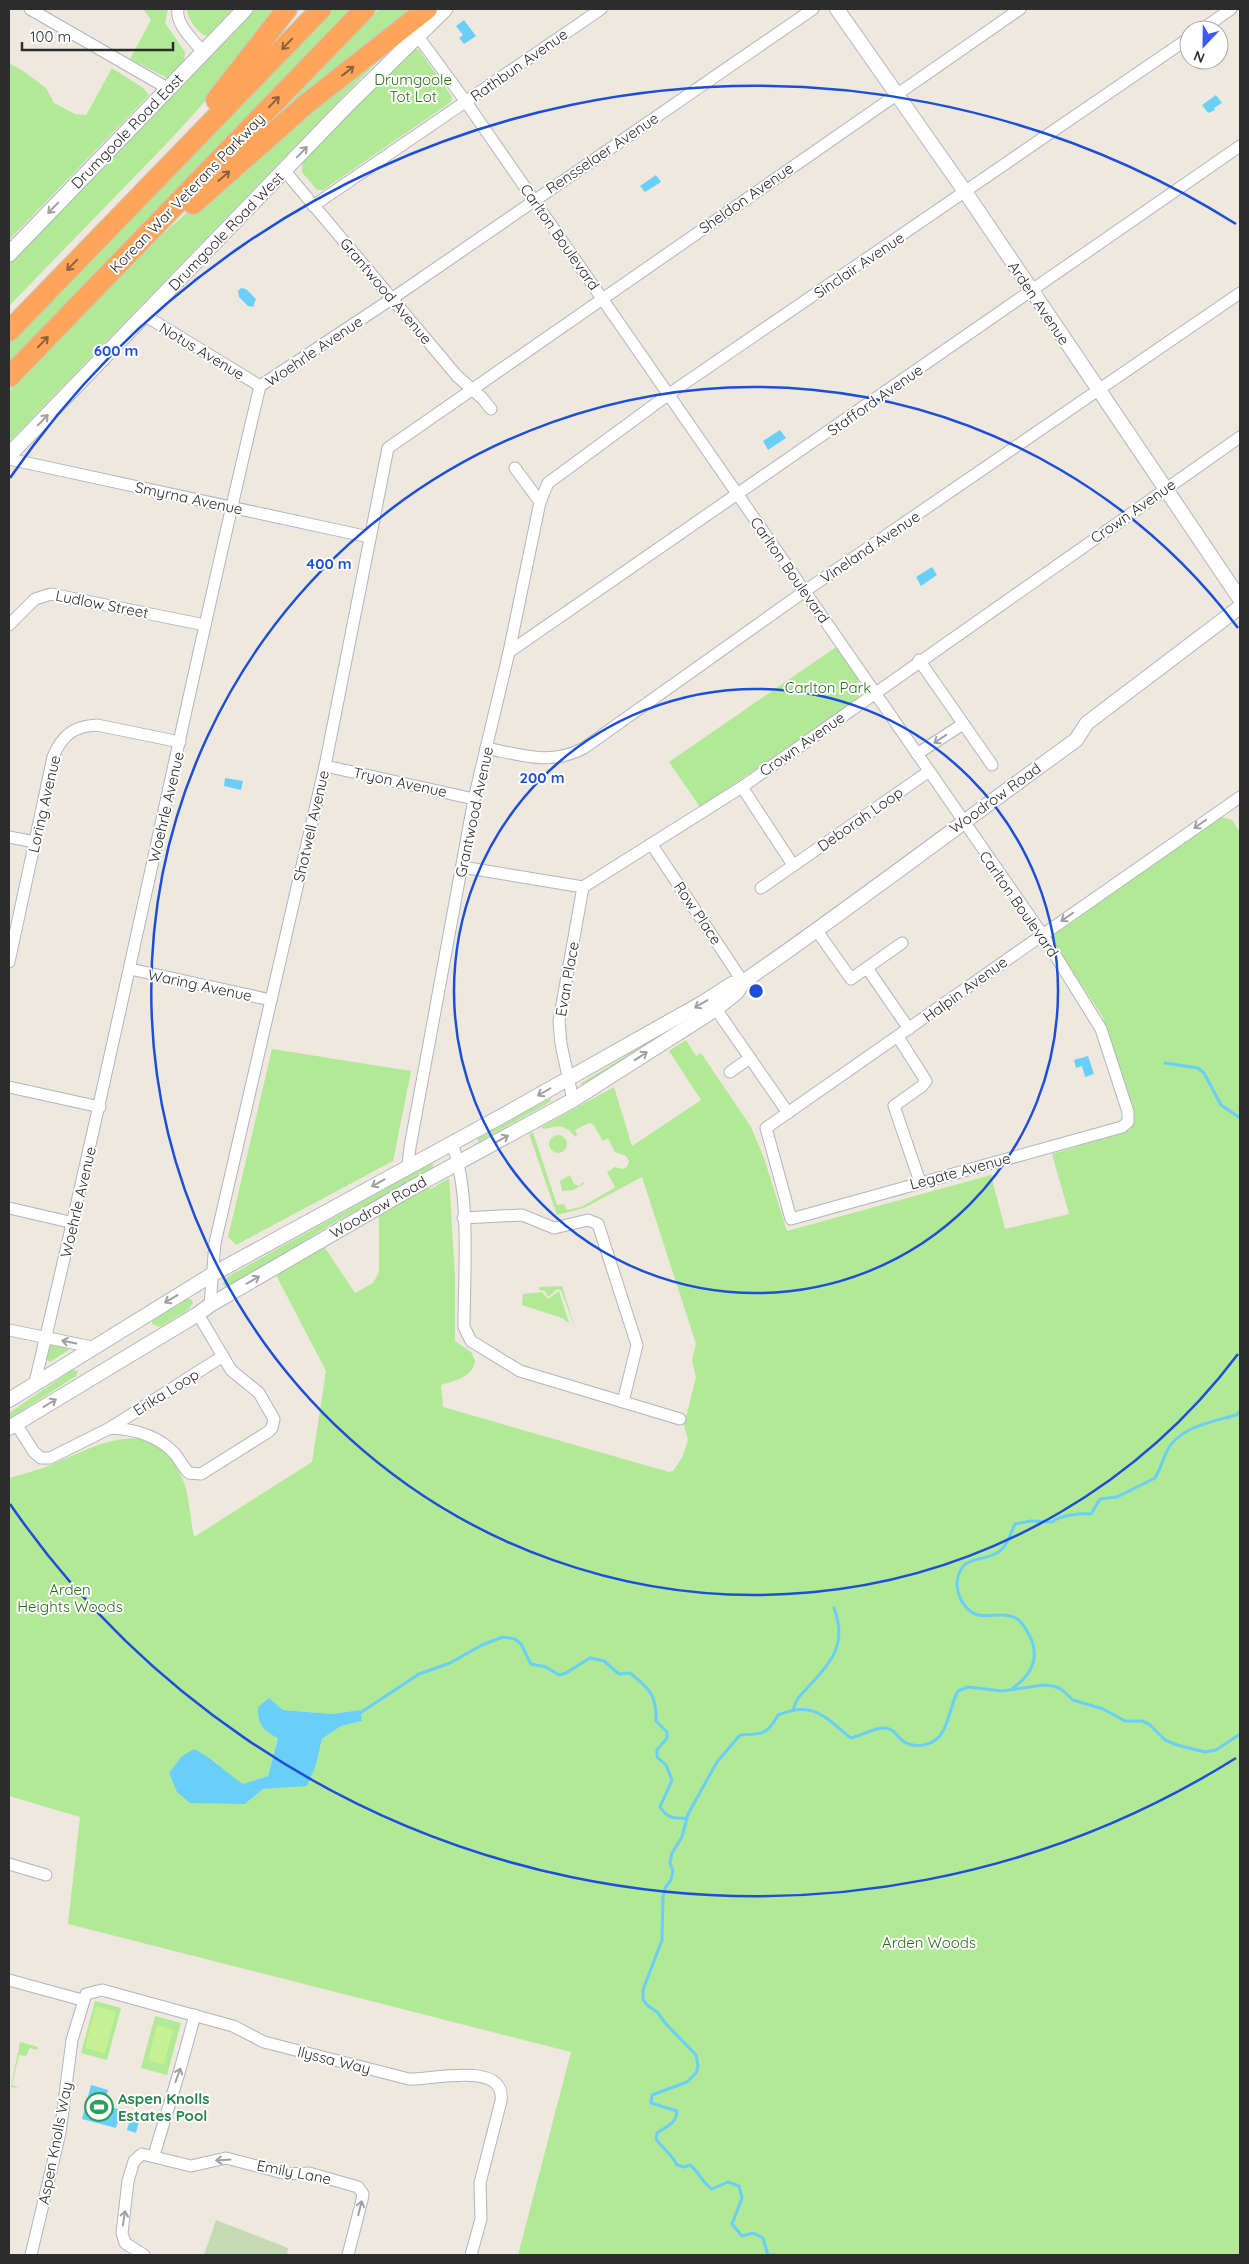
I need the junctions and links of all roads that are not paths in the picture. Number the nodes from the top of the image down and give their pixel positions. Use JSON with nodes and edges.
{"nodes":[{"id":1,"x":30,"y":9,"type":"edge"},
{"id":2,"x":178,"y":9,"type":"edge"},
{"id":3,"x":245,"y":9,"type":"edge"},
{"id":4,"x":287,"y":9,"type":"edge"},
{"id":5,"x":320,"y":9,"type":"edge"},
{"id":6,"x":365,"y":9,"type":"edge"},
{"id":7,"x":427,"y":9,"type":"edge"},
{"id":8,"x":445,"y":9,"type":"edge"},
{"id":9,"x":601,"y":9,"type":"edge"},
{"id":10,"x":813,"y":9,"type":"edge"},
{"id":11,"x":837,"y":9,"type":"edge"},
{"id":12,"x":1020,"y":9,"type":"edge"},
{"id":13,"x":1232,"y":9,"type":"edge"},
{"id":14,"x":1216,"y":20,"type":"edge"},
{"id":15,"x":417,"y":35,"type":"junction"},
{"id":16,"x":1179,"y":45,"type":"edge"},
{"id":17,"x":203,"y":52,"type":"junction"},
{"id":18,"x":169,"y":89,"type":"junction"},
{"id":19,"x":896,"y":94,"type":"junction"},
{"id":20,"x":466,"y":102,"type":"junction"},
{"id":21,"x":1240,"y":146,"type":"edge"},
{"id":22,"x":284,"y":170,"type":"junction"},
{"id":23,"x":966,"y":192,"type":"junction"},
{"id":24,"x":534,"y":200,"type":"junction"},
{"id":25,"x":130,"y":205,"type":"junction"},
{"id":26,"x":314,"y":206,"type":"junction"},
{"id":27,"x":131,"y":250,"type":"junction"},
{"id":28,"x":9,"y":254,"type":"edge"},
{"id":29,"x":1031,"y":292,"type":"junction"},
{"id":30,"x":1240,"y":293,"type":"edge"},
{"id":31,"x":393,"y":298,"type":"junction"},
{"id":32,"x":602,"y":298,"type":"junction"},
{"id":33,"x":144,"y":315,"type":"junction"},
{"id":34,"x":9,"y":331,"type":"edge"},
{"id":35,"x":9,"y":377,"type":"edge"},
{"id":36,"x":260,"y":386,"type":"junction"},
{"id":37,"x":472,"y":388,"type":"junction"},
{"id":38,"x":1098,"y":390,"type":"junction"},
{"id":39,"x":669,"y":394,"type":"junction"},
{"id":40,"x":491,"y":409,"type":"dead end"},
{"id":41,"x":1240,"y":437,"type":"edge"},
{"id":42,"x":9,"y":455,"type":"edge"},
{"id":43,"x":9,"y":459,"type":"edge"},
{"id":44,"x":515,"y":468,"type":"dead end"},
{"id":45,"x":1167,"y":487,"type":"junction"},
{"id":46,"x":738,"y":495,"type":"junction"},
{"id":47,"x":540,"y":502,"type":"junction"},
{"id":48,"x":231,"y":508,"type":"junction"},
{"id":49,"x":369,"y":537,"type":"junction"},
{"id":50,"x":805,"y":591,"type":"junction"},
{"id":51,"x":1240,"y":599,"type":"edge"},
{"id":52,"x":1240,"y":607,"type":"edge"},
{"id":53,"x":9,"y":625,"type":"edge"},
{"id":54,"x":205,"y":625,"type":"junction"},
{"id":55,"x":509,"y":652,"type":"junction"},
{"id":56,"x":919,"y":660,"type":"junction"},
{"id":57,"x":875,"y":692,"type":"junction"},
{"id":58,"x":963,"y":724,"type":"junction"},
{"id":59,"x":180,"y":742,"type":"junction"},
{"id":60,"x":486,"y":748,"type":"junction"},
{"id":61,"x":917,"y":754,"type":"junction"},
{"id":62,"x":992,"y":765,"type":"dead end"},
{"id":63,"x":325,"y":766,"type":"junction"},
{"id":64,"x":928,"y":772,"type":"junction"},
{"id":65,"x":742,"y":787,"type":"junction"},
{"id":66,"x":1240,"y":797,"type":"edge"},
{"id":67,"x":474,"y":799,"type":"junction"},
{"id":68,"x":962,"y":822,"type":"junction"},
{"id":69,"x":9,"y":836,"type":"edge"},
{"id":70,"x":35,"y":842,"type":"junction"},
{"id":71,"x":652,"y":845,"type":"junction"},
{"id":72,"x":793,"y":865,"type":"junction"},
{"id":73,"x":462,"y":867,"type":"junction"},
{"id":74,"x":583,"y":887,"type":"junction"},
{"id":75,"x":761,"y":888,"type":"dead end"},
{"id":76,"x":818,"y":931,"type":"junction"},
{"id":77,"x":1042,"y":934,"type":"junction"},
{"id":78,"x":902,"y":943,"type":"dead end"},
{"id":79,"x":9,"y":960,"type":"edge"},
{"id":80,"x":867,"y":968,"type":"junction"},
{"id":81,"x":130,"y":969,"type":"junction"},
{"id":82,"x":743,"y":982,"type":"junction"},
{"id":83,"x":271,"y":1000,"type":"junction"},
{"id":84,"x":716,"y":1009,"type":"junction"},
{"id":85,"x":909,"y":1029,"type":"junction"},
{"id":86,"x":898,"y":1037,"type":"junction"},
{"id":87,"x":750,"y":1058,"type":"junction"},
{"id":88,"x":730,"y":1072,"type":"dead end"},
{"id":89,"x":568,"y":1079,"type":"junction"},
{"id":90,"x":9,"y":1087,"type":"edge"},
{"id":91,"x":573,"y":1100,"type":"junction"},
{"id":92,"x":100,"y":1107,"type":"junction"},
{"id":93,"x":788,"y":1113,"type":"junction"},
{"id":94,"x":1128,"y":1122,"type":"joint"},
{"id":95,"x":452,"y":1144,"type":"junction"},
{"id":96,"x":459,"y":1162,"type":"junction"},
{"id":97,"x":408,"y":1166,"type":"junction"},
{"id":98,"x":920,"y":1182,"type":"junction"},
{"id":99,"x":9,"y":1208,"type":"edge"},
{"id":100,"x":463,"y":1218,"type":"junction"},
{"id":101,"x":791,"y":1219,"type":"joint"},
{"id":102,"x":74,"y":1223,"type":"junction"},
{"id":103,"x":213,"y":1274,"type":"junction"},
{"id":104,"x":210,"y":1304,"type":"junction"},
{"id":105,"x":198,"y":1314,"type":"junction"},
{"id":106,"x":9,"y":1330,"type":"edge"},
{"id":107,"x":45,"y":1337,"type":"junction"},
{"id":108,"x":92,"y":1347,"type":"junction"},
{"id":109,"x":223,"y":1356,"type":"junction"},
{"id":110,"x":35,"y":1382,"type":"junction"},
{"id":111,"x":9,"y":1400,"type":"edge"},
{"id":112,"x":623,"y":1402,"type":"junction"},
{"id":113,"x":680,"y":1419,"type":"dead end"},
{"id":114,"x":13,"y":1426,"type":"edge"},
{"id":115,"x":110,"y":1428,"type":"junction"},
{"id":116,"x":9,"y":1864,"type":"edge"},
{"id":117,"x":46,"y":1875,"type":"dead end"},
{"id":118,"x":9,"y":1980,"type":"edge"},
{"id":119,"x":82,"y":2000,"type":"junction"},
{"id":120,"x":194,"y":2015,"type":"junction"},
{"id":121,"x":154,"y":2155,"type":"junction"},
{"id":122,"x":31,"y":2255,"type":"edge"},
{"id":123,"x":144,"y":2255,"type":"edge"},
{"id":124,"x":348,"y":2255,"type":"edge"},
{"id":125,"x":472,"y":2255,"type":"edge"}],
"edges":[{"from":1,"to":18,"type":"street"},
{"from":2,"to":17,"type":"street"},
{"from":3,"to":17,"type":"main road","name":"Drumgoole Road East"},
{"from":4,"to":25,"type":"highway"},
{"from":5,"to":25,"type":"highway","one_way":true},
{"from":27,"to":6,"type":"highway","name":"Korean War Veterans Parkway","one_way":true},
{"from":27,"to":7,"type":"highway","one_way":true},
{"from":8,"to":15,"type":"main road","name":"Drumgoole Road West"},
{"from":9,"to":20,"type":"street","name":"Rathbun Avenue"},
{"from":10,"to":24,"type":"street","name":"Rensselaer Avenue"},
{"from":11,"to":19,"type":"street","name":"Arden Avenue"},
{"from":12,"to":19,"type":"street","name":"Sheldon Avenue"},
{"from":13,"to":14,"type":"street"},
{"from":15,"to":20,"type":"street","name":"Carlton Boulevard"},
{"from":22,"to":15,"type":"main road","name":"Drumgoole Road West","one_way":true},
{"from":16,"to":23,"type":"street","name":"Sinclair Avenue"},
{"from":17,"to":18,"type":"main road","name":"Drumgoole Road East"},
{"from":18,"to":28,"type":"main road","name":"Drumgoole Road East","one_way":true},
{"from":19,"to":23,"type":"street","name":"Arden Avenue"},
{"from":19,"to":32,"type":"street","name":"Sheldon Avenue"},
{"from":20,"to":24,"type":"street","name":"Carlton Boulevard"},
{"from":20,"to":26,"type":"street","name":"Rathbun Avenue"},
{"from":21,"to":29,"type":"street","name":"Stafford Avenue"},
{"from":22,"to":26,"type":"street","name":"Grantwood Avenue"},
{"from":22,"to":33,"type":"main road","name":"Drumgoole Road West"},
{"from":23,"to":29,"type":"street","name":"Arden Avenue"},
{"from":23,"to":39,"type":"street","name":"Sinclair Avenue"},
{"from":24,"to":31,"type":"street","name":"Rensselaer Avenue"},
{"from":24,"to":32,"type":"street","name":"Carlton Boulevard"},
{"from":25,"to":34,"type":"highway","one_way":true},
{"from":26,"to":31,"type":"street","name":"Grantwood Avenue"},
{"from":35,"to":27,"type":"highway","name":"Korean War Veterans Parkway","one_way":true},
{"from":29,"to":38,"type":"street","name":"Arden Avenue"},
{"from":29,"to":46,"type":"street","name":"Stafford Avenue"},
{"from":30,"to":38,"type":"street","name":"Vineland Avenue"},
{"from":31,"to":36,"type":"street","name":"Woehrle Avenue"},
{"from":31,"to":37,"type":"street","name":"Grantwood Avenue"},
{"from":32,"to":37,"type":"street","name":"Sheldon Avenue"},
{"from":32,"to":39,"type":"street","name":"Carlton Boulevard"},
{"from":33,"to":36,"type":"street","name":"Notus Avenue"},
{"from":42,"to":33,"type":"main road","name":"Drumgoole Road West","one_way":true},
{"from":36,"to":48,"type":"street","name":"Woehrle Avenue"},
{"from":37,"to":40,"type":"street","name":"Grantwood Avenue"},
{"from":37,"to":49,"type":"street","name":"Shotwell Avenue"},
{"from":38,"to":45,"type":"street","name":"Arden Avenue"},
{"from":38,"to":50,"type":"street","name":"Vineland Avenue"},
{"from":39,"to":46,"type":"street","name":"Carlton Boulevard"},
{"from":39,"to":47,"type":"street","name":"Sinclair Avenue"},
{"from":41,"to":45,"type":"street","name":"Crown Avenue"},
{"from":43,"to":48,"type":"street","name":"Smyrna Avenue"},
{"from":44,"to":47,"type":"street"},
{"from":45,"to":51,"type":"street","name":"Arden Avenue"},
{"from":45,"to":56,"type":"street","name":"Crown Avenue"},
{"from":46,"to":50,"type":"street","name":"Carlton Boulevard"},
{"from":46,"to":55,"type":"street","name":"Stafford Avenue"},
{"from":47,"to":55,"type":"street","name":"Grantwood Avenue"},
{"from":48,"to":49,"type":"street","name":"Smyrna Avenue"},
{"from":48,"to":54,"type":"street","name":"Woehrle Avenue"},
{"from":49,"to":63,"type":"street","name":"Shotwell Avenue"},
{"from":50,"to":57,"type":"street","name":"Carlton Boulevard"},
{"from":50,"to":60,"type":"street","name":"Vineland Avenue"},
{"from":52,"to":68,"type":"street","name":"Woodrow Road"},
{"from":53,"to":54,"type":"street","name":"Ludlow Street"},
{"from":54,"to":59,"type":"street","name":"Woehrle Avenue"},
{"from":55,"to":60,"type":"street","name":"Grantwood Avenue"},
{"from":56,"to":57,"type":"street","name":"Crown Avenue"},
{"from":56,"to":58,"type":"street"},
{"from":57,"to":61,"type":"street","name":"Carlton Boulevard"},
{"from":57,"to":65,"type":"street","name":"Crown Avenue"},
{"from":58,"to":61,"type":"street","one_way":true},
{"from":58,"to":62,"type":"street"},
{"from":59,"to":70,"type":"street","name":"Loring Avenue"},
{"from":59,"to":81,"type":"street","name":"Woehrle Avenue"},
{"from":60,"to":67,"type":"street","name":"Grantwood Avenue"},
{"from":61,"to":64,"type":"street","name":"Carlton Boulevard"},
{"from":63,"to":67,"type":"street","name":"Tryon Avenue"},
{"from":63,"to":83,"type":"street","name":"Shotwell Avenue"},
{"from":64,"to":68,"type":"street","name":"Carlton Boulevard"},
{"from":64,"to":72,"type":"street","name":"Deborah Loop"},
{"from":65,"to":71,"type":"street","name":"Crown Avenue"},
{"from":65,"to":72,"type":"street"},
{"from":66,"to":77,"type":"street","name":"Halpin Avenue","one_way":true},
{"from":67,"to":73,"type":"street","name":"Grantwood Avenue"},
{"from":68,"to":76,"type":"street","name":"Woodrow Road"},
{"from":68,"to":77,"type":"street","name":"Carlton Boulevard"},
{"from":69,"to":70,"type":"street"},
{"from":70,"to":79,"type":"street","name":"Loring Avenue"},
{"from":71,"to":74,"type":"street","name":"Crown Avenue"},
{"from":71,"to":82,"type":"street","name":"Row Place"},
{"from":72,"to":75,"type":"street","name":"Deborah Loop"},
{"from":73,"to":74,"type":"street"},
{"from":73,"to":97,"type":"street","name":"Grantwood Avenue"},
{"from":74,"to":89,"type":"street","name":"Evan Place"},
{"from":76,"to":80,"type":"street"},
{"from":76,"to":82,"type":"street","name":"Woodrow Road"},
{"from":77,"to":85,"type":"street","name":"Halpin Avenue"},
{"from":77,"to":94,"type":"street","name":"Carlton Boulevard"},
{"from":78,"to":80,"type":"street"},
{"from":80,"to":85,"type":"street"},
{"from":81,"to":83,"type":"street","name":"Waring Avenue"},
{"from":81,"to":92,"type":"street","name":"Woehrle Avenue"},
{"from":82,"to":84,"type":"street","name":"Woodrow Road"},
{"from":82,"to":89,"type":"street","name":"Woodrow Road","one_way":true},
{"from":83,"to":103,"type":"street","name":"Shotwell Avenue"},
{"from":84,"to":87,"type":"street"},
{"from":91,"to":84,"type":"street","name":"Woodrow Road","one_way":true},
{"from":85,"to":86,"type":"street","name":"Halpin Avenue"},
{"from":86,"to":93,"type":"street","name":"Halpin Avenue"},
{"from":86,"to":98,"type":"street"},
{"from":87,"to":88,"type":"street"},
{"from":87,"to":93,"type":"street"},
{"from":89,"to":91,"type":"street","name":"Evan Place"},
{"from":89,"to":95,"type":"street","name":"Woodrow Road","one_way":true},
{"from":90,"to":92,"type":"street"},
{"from":96,"to":91,"type":"street","name":"Woodrow Road","one_way":true},
{"from":92,"to":102,"type":"street","name":"Woehrle Avenue"},
{"from":93,"to":101,"type":"street","name":"Halpin Avenue"},
{"from":94,"to":98,"type":"street","name":"Legate Avenue"},
{"from":95,"to":96,"type":"street"},
{"from":95,"to":97,"type":"street","name":"Woodrow Road"},
{"from":96,"to":100,"type":"street"},
{"from":104,"to":96,"type":"street","name":"Woodrow Road","one_way":true},
{"from":97,"to":103,"type":"street","name":"Woodrow Road","one_way":true},
{"from":98,"to":101,"type":"street","name":"Legate Avenue"},
{"from":99,"to":102,"type":"street"},
{"from":100,"to":112,"type":"street"},
{"from":100,"to":112,"type":"street"},
{"from":102,"to":107,"type":"street","name":"Woehrle Avenue"},
{"from":103,"to":104,"type":"street","name":"Shotwell Avenue"},
{"from":103,"to":108,"type":"street","name":"Woodrow Road","one_way":true},
{"from":104,"to":105,"type":"street","name":"Woodrow Road"},
{"from":105,"to":109,"type":"street","name":"Erika Loop"},
{"from":114,"to":105,"type":"street","name":"Woodrow Road","one_way":true},
{"from":106,"to":107,"type":"street"},
{"from":108,"to":107,"type":"street","one_way":true},
{"from":107,"to":110,"type":"street","name":"Woehrle Avenue"},
{"from":108,"to":110,"type":"street","name":"Woodrow Road"},
{"from":109,"to":115,"type":"street","name":"Erika Loop"},
{"from":109,"to":115,"type":"street","name":"Erika Loop"},
{"from":110,"to":111,"type":"street","name":"Woodrow Road"},
{"from":112,"to":113,"type":"street"},
{"from":114,"to":115,"type":"street","name":"Erika Loop"},
{"from":116,"to":117,"type":"street"},
{"from":118,"to":119,"type":"street"},
{"from":119,"to":120,"type":"street","name":"Ilyssa Way"},
{"from":119,"to":122,"type":"street","name":"Aspen Knolls Way"},
{"from":121,"to":120,"type":"street","one_way":true},
{"from":120,"to":125,"type":"street","name":"Ilyssa Way"},
{"from":123,"to":121,"type":"street","one_way":true},
{"from":124,"to":121,"type":"street","name":"Emily Lane","one_way":true}]}
